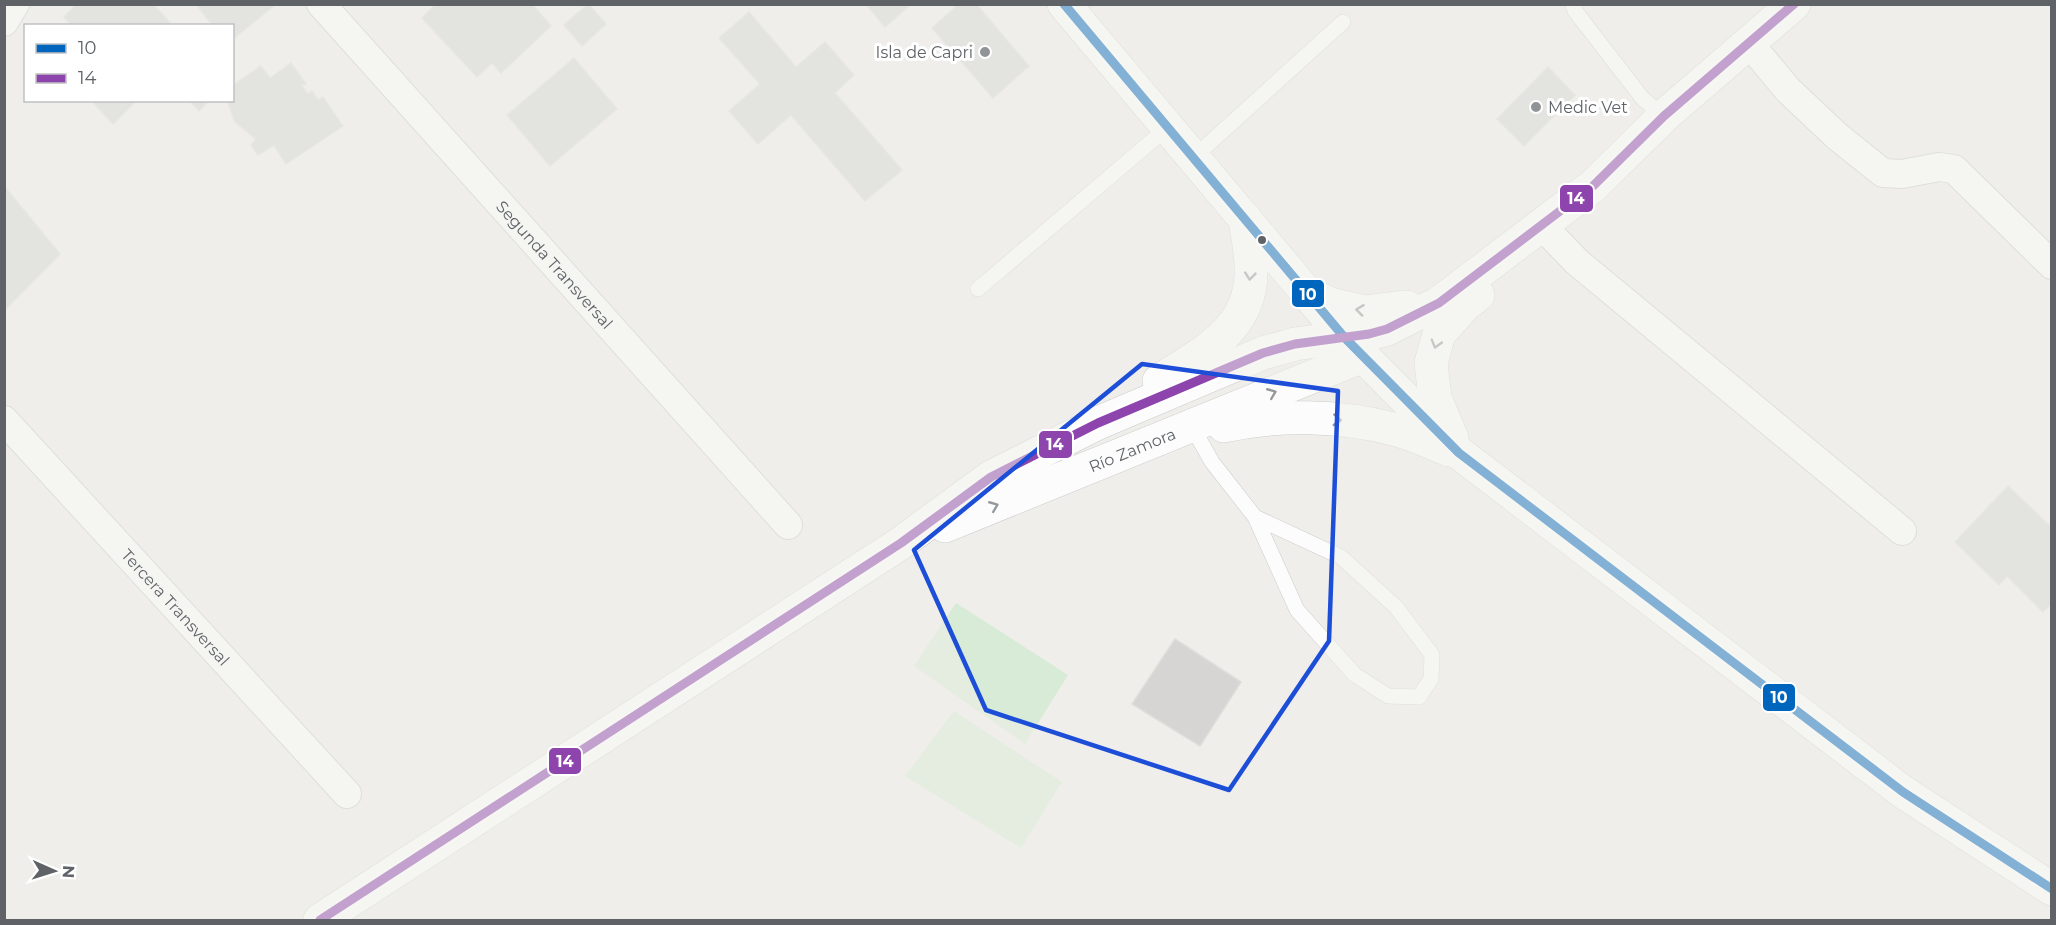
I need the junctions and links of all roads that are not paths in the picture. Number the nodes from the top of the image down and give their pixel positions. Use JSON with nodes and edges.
{"nodes":[{"id":1,"x":15,"y":4,"type":"edge"},
{"id":2,"x":321,"y":4,"type":"edge"},
{"id":3,"x":1064,"y":4,"type":"edge"},
{"id":4,"x":1573,"y":4,"type":"edge"},
{"id":5,"x":1794,"y":4,"type":"edge"},
{"id":6,"x":4,"y":22,"type":"edge"},
{"id":7,"x":1342,"y":22,"type":"dead end"},
{"id":8,"x":1749,"y":43,"type":"junction"},
{"id":9,"x":1664,"y":116,"type":"junction"},
{"id":10,"x":1167,"y":128,"type":"junction"},
{"id":11,"x":1193,"y":158,"type":"junction"},
{"id":12,"x":1593,"y":186,"type":"junction"},
{"id":13,"x":1245,"y":218,"type":"junction"},
{"id":14,"x":1551,"y":235,"type":"junction"},
{"id":15,"x":2052,"y":265,"type":"edge"},
{"id":16,"x":978,"y":290,"type":"dead end"},
{"id":17,"x":1305,"y":292,"type":"junction"},
{"id":18,"x":1439,"y":303,"type":"junction"},
{"id":19,"x":1353,"y":347,"type":"junction"},
{"id":20,"x":4,"y":420,"type":"edge"},
{"id":21,"x":1098,"y":423,"type":"junction"},
{"id":22,"x":1195,"y":432,"type":"junction"},
{"id":23,"x":1155,"y":441,"type":"junction"},
{"id":24,"x":1459,"y":453,"type":"junction"},
{"id":25,"x":1255,"y":517,"type":"junction"},
{"id":26,"x":788,"y":525,"type":"dead end"},
{"id":27,"x":1902,"y":531,"type":"dead end"},
{"id":28,"x":901,"y":543,"type":"junction"},
{"id":29,"x":347,"y":794,"type":"dead end"},
{"id":30,"x":2052,"y":889,"type":"edge"},
{"id":31,"x":320,"y":921,"type":"edge"}],
"edges":[{"from":1,"to":6,"type":"street"},
{"from":2,"to":26,"type":"street","name":"Segunda Transversal"},
{"from":3,"to":10,"type":"street"},
{"from":4,"to":9,"type":"lane"},
{"from":5,"to":8,"type":"street","name":"Río Zamora"},
{"from":7,"to":11,"type":"lane"},
{"from":8,"to":9,"type":"street","name":"Río Zamora"},
{"from":8,"to":15,"type":"street"},
{"from":9,"to":12,"type":"street","name":"Río Zamora"},
{"from":10,"to":11,"type":"street"},
{"from":10,"to":16,"type":"lane"},
{"from":11,"to":13,"type":"street"},
{"from":12,"to":14,"type":"street"},
{"from":12,"to":18,"type":"street","name":"Río Zamora"},
{"from":13,"to":17,"type":"street"},
{"from":13,"to":21,"type":"street","one_way":true},
{"from":14,"to":24,"type":"street","one_way":true},
{"from":14,"to":27,"type":"street"},
{"from":18,"to":17,"type":"street","one_way":true},
{"from":17,"to":19,"type":"street"},
{"from":18,"to":19,"type":"street","name":"Río Zamora"},
{"from":19,"to":21,"type":"street","name":"Río Zamora"},
{"from":23,"to":19,"type":"street","name":"Río Zamora","one_way":true},
{"from":19,"to":24,"type":"street"},
{"from":20,"to":29,"type":"street","name":"Tercera Transversal"},
{"from":21,"to":28,"type":"street","name":"Río Zamora"},
{"from":22,"to":23,"type":"street"},
{"from":22,"to":24,"type":"street","one_way":true},
{"from":22,"to":25,"type":"lane"},
{"from":28,"to":23,"type":"street","name":"Río Zamora","one_way":true},
{"from":24,"to":30,"type":"street"},
{"from":25,"to":25,"type":"lane"},
{"from":28,"to":31,"type":"street","name":"Río Zamora"}]}
